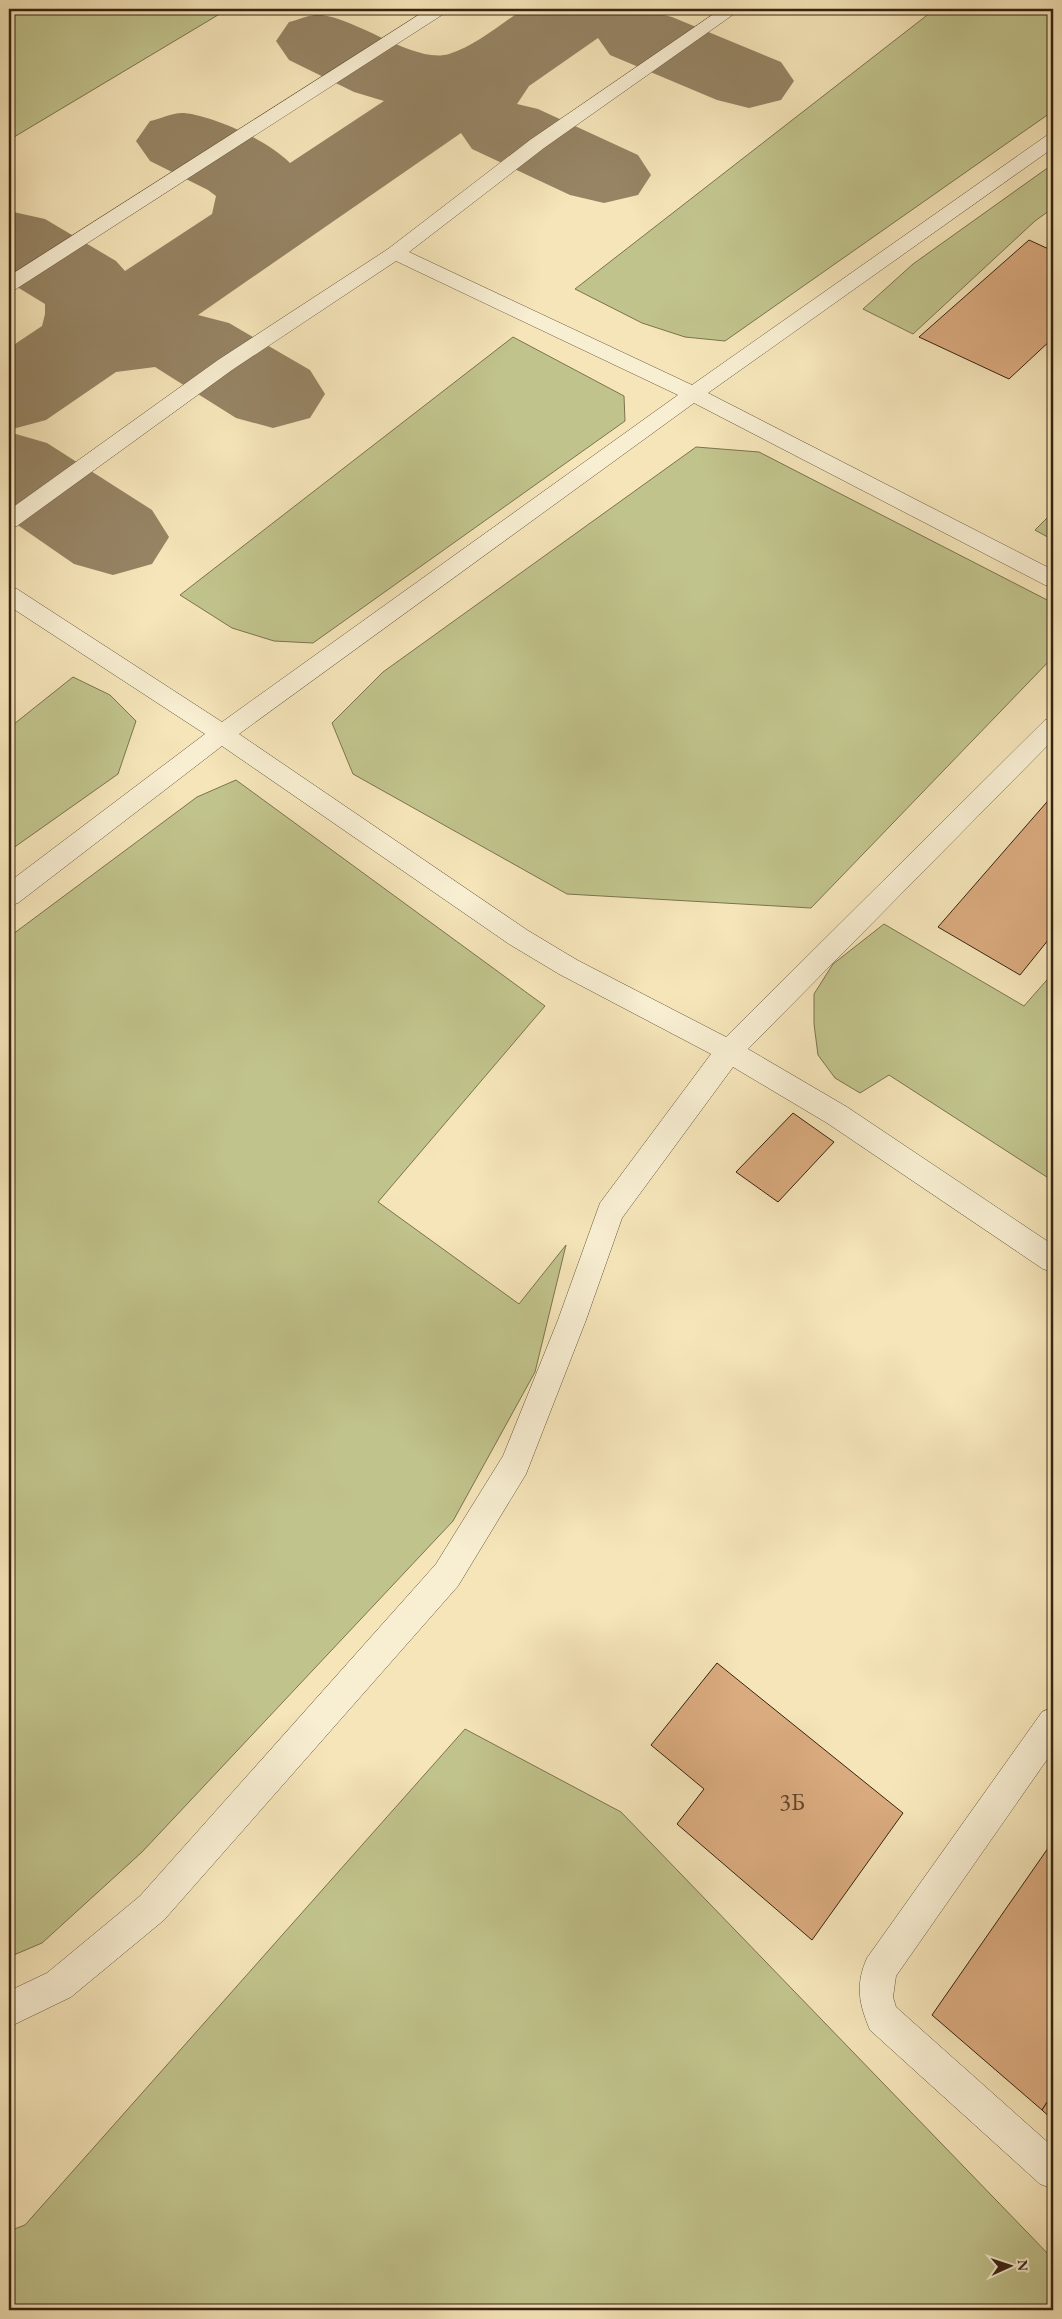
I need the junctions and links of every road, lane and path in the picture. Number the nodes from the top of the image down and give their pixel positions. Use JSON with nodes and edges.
{"nodes":[{"id":1,"x":439,"y":9,"type":"edge"},
{"id":2,"x":732,"y":9,"type":"edge"},
{"id":3,"x":1053,"y":140,"type":"edge"},
{"id":4,"x":394,"y":253,"type":"junction"},
{"id":5,"x":9,"y":285,"type":"edge"},
{"id":6,"x":693,"y":394,"type":"junction"},
{"id":7,"x":9,"y":521,"type":"edge"},
{"id":8,"x":1053,"y":579,"type":"edge"},
{"id":9,"x":9,"y":595,"type":"edge"},
{"id":10,"x":1053,"y":726,"type":"edge"},
{"id":11,"x":222,"y":734,"type":"junction"},
{"id":12,"x":9,"y":896,"type":"edge"},
{"id":13,"x":729,"y":1051,"type":"junction"},
{"id":14,"x":1053,"y":1260,"type":"edge"},
{"id":15,"x":1053,"y":1722,"type":"edge"},
{"id":16,"x":9,"y":2009,"type":"edge"},
{"id":17,"x":1053,"y":2171,"type":"edge"}],
"edges":[{"from":1,"to":5,"type":"street"},
{"from":2,"to":4,"type":"street"},
{"from":3,"to":6,"type":"street"},
{"from":4,"to":6,"type":"street"},
{"from":4,"to":7,"type":"street"},
{"from":6,"to":8,"type":"street"},
{"from":6,"to":11,"type":"street"},
{"from":9,"to":11,"type":"street"},
{"from":10,"to":13,"type":"street"},
{"from":11,"to":12,"type":"street"},
{"from":11,"to":13,"type":"street"},
{"from":13,"to":14,"type":"street"},
{"from":13,"to":16,"type":"street"},
{"from":15,"to":17,"type":"street"}]}
